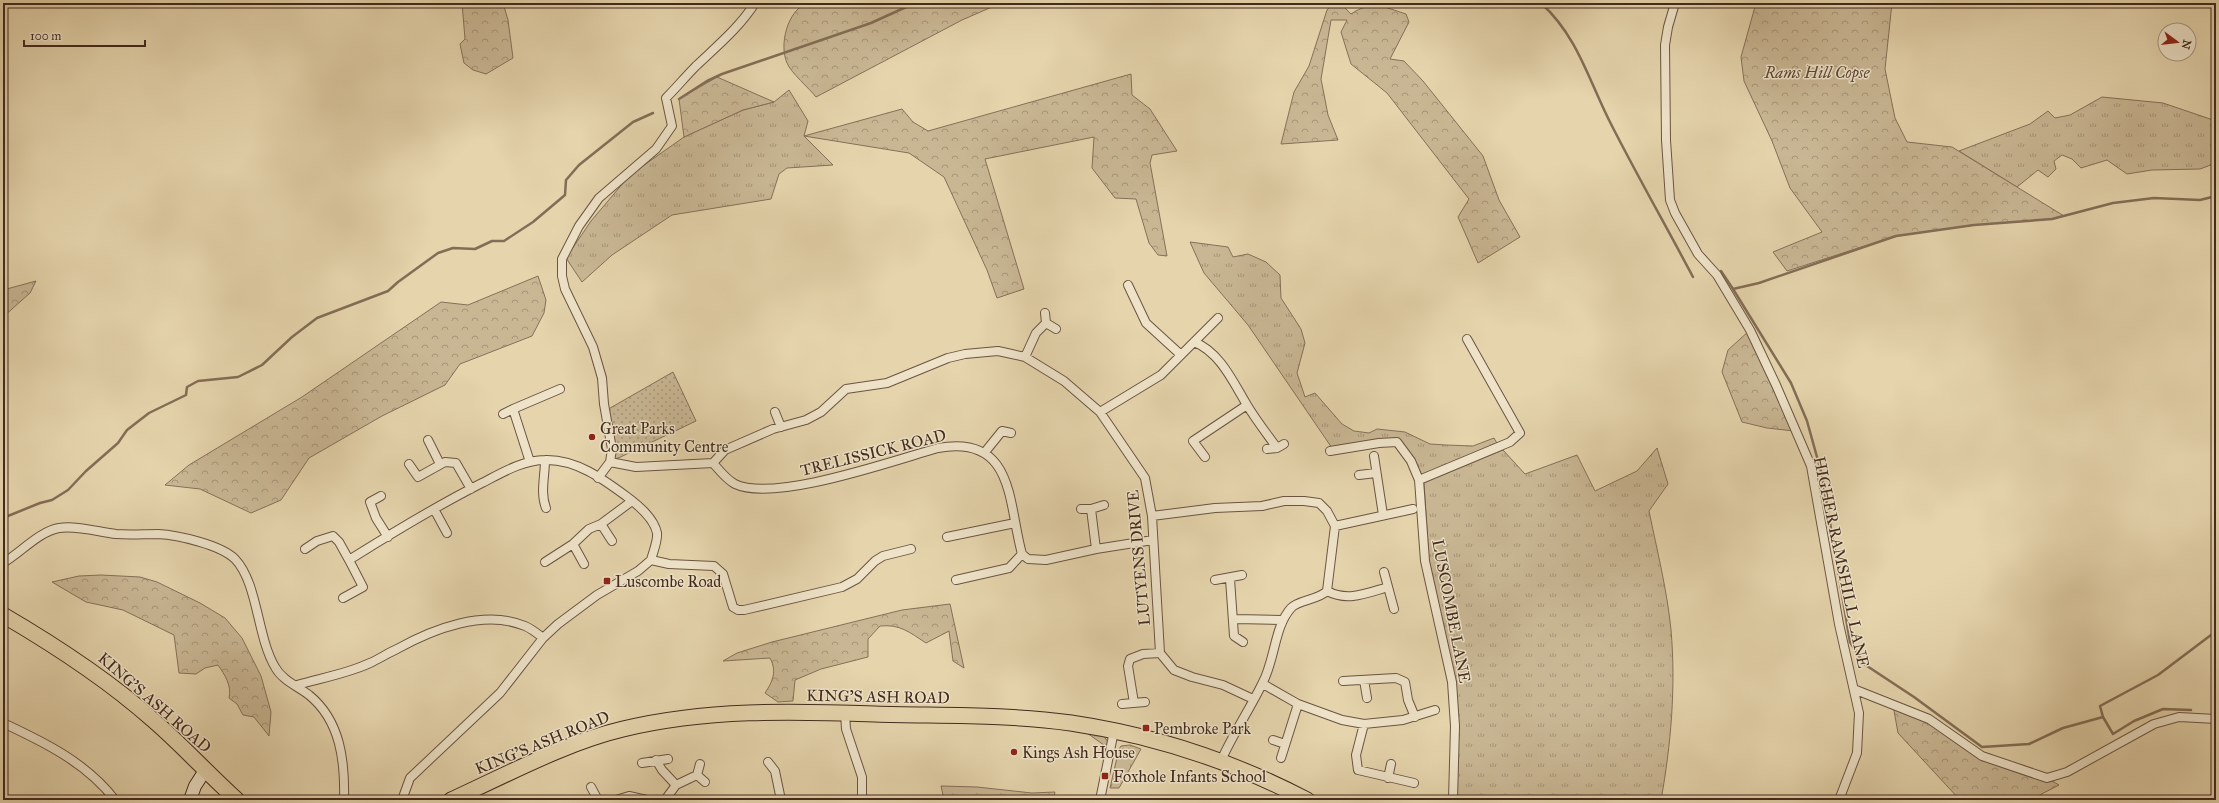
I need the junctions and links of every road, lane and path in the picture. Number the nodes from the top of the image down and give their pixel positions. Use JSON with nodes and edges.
{"nodes":[{"id":1,"x":755,"y":3,"type":"edge"},
{"id":2,"x":1675,"y":3,"type":"edge"},
{"id":3,"x":1128,"y":285,"type":"dead end"},
{"id":4,"x":1045,"y":313,"type":"dead end"},
{"id":5,"x":1218,"y":318,"type":"dead end"},
{"id":6,"x":1046,"y":323,"type":"junction"},
{"id":7,"x":1056,"y":329,"type":"dead end"},
{"id":8,"x":1467,"y":339,"type":"dead end"},
{"id":9,"x":1194,"y":342,"type":"junction"},
{"id":10,"x":1181,"y":355,"type":"junction"},
{"id":11,"x":1025,"y":357,"type":"junction"},
{"id":12,"x":560,"y":389,"type":"dead end"},
{"id":13,"x":1247,"y":405,"type":"junction"},
{"id":14,"x":513,"y":409,"type":"junction"},
{"id":15,"x":775,"y":412,"type":"dead end"},
{"id":16,"x":1100,"y":412,"type":"junction"},
{"id":17,"x":503,"y":414,"type":"dead end"},
{"id":18,"x":998,"y":422,"type":"dead end"},
{"id":19,"x":781,"y":427,"type":"junction"},
{"id":20,"x":1002,"y":431,"type":"junction"},
{"id":21,"x":1011,"y":433,"type":"dead end"},
{"id":22,"x":428,"y":440,"type":"dead end"},
{"id":23,"x":1267,"y":450,"type":"dead end"},
{"id":24,"x":1330,"y":451,"type":"dead end"},
{"id":25,"x":984,"y":452,"type":"junction"},
{"id":26,"x":1374,"y":456,"type":"dead end"},
{"id":27,"x":1205,"y":457,"type":"dead end"},
{"id":28,"x":545,"y":460,"type":"junction"},
{"id":29,"x":530,"y":462,"type":"junction"},
{"id":30,"x":610,"y":462,"type":"junction"},
{"id":31,"x":713,"y":463,"type":"junction"},
{"id":32,"x":409,"y":464,"type":"dead end"},
{"id":33,"x":440,"y":464,"type":"junction"},
{"id":34,"x":1376,"y":473,"type":"junction"},
{"id":35,"x":1359,"y":475,"type":"dead end"},
{"id":36,"x":598,"y":478,"type":"junction"},
{"id":37,"x":1419,"y":480,"type":"junction"},
{"id":38,"x":471,"y":489,"type":"junction"},
{"id":39,"x":382,"y":496,"type":"dead end"},
{"id":40,"x":632,"y":501,"type":"junction"},
{"id":41,"x":1104,"y":505,"type":"dead end"},
{"id":42,"x":546,"y":508,"type":"dead end"},
{"id":43,"x":434,"y":509,"type":"junction"},
{"id":44,"x":1081,"y":509,"type":"dead end"},
{"id":45,"x":1091,"y":509,"type":"junction"},
{"id":46,"x":1412,"y":509,"type":"dead end"},
{"id":47,"x":1383,"y":515,"type":"junction"},
{"id":48,"x":1152,"y":516,"type":"junction"},
{"id":49,"x":1015,"y":523,"type":"junction"},
{"id":50,"x":601,"y":524,"type":"junction"},
{"id":51,"x":1334,"y":526,"type":"junction"},
{"id":52,"x":447,"y":533,"type":"dead end"},
{"id":53,"x":388,"y":537,"type":"junction"},
{"id":54,"x":947,"y":537,"type":"dead end"},
{"id":55,"x":1153,"y":540,"type":"junction"},
{"id":56,"x":612,"y":541,"type":"dead end"},
{"id":57,"x":573,"y":544,"type":"junction"},
{"id":58,"x":305,"y":549,"type":"dead end"},
{"id":59,"x":911,"y":549,"type":"dead end"},
{"id":60,"x":1096,"y":549,"type":"junction"},
{"id":61,"x":1022,"y":554,"type":"junction"},
{"id":62,"x":349,"y":560,"type":"junction"},
{"id":63,"x":651,"y":560,"type":"junction"},
{"id":64,"x":545,"y":562,"type":"dead end"},
{"id":65,"x":3,"y":563,"type":"edge"},
{"id":66,"x":584,"y":564,"type":"dead end"},
{"id":67,"x":1384,"y":572,"type":"dead end"},
{"id":68,"x":1242,"y":575,"type":"dead end"},
{"id":69,"x":1230,"y":579,"type":"junction"},
{"id":70,"x":956,"y":580,"type":"dead end"},
{"id":71,"x":1215,"y":580,"type":"dead end"},
{"id":72,"x":1388,"y":587,"type":"junction"},
{"id":73,"x":1327,"y":591,"type":"junction"},
{"id":74,"x":343,"y":598,"type":"dead end"},
{"id":75,"x":1394,"y":609,"type":"dead end"},
{"id":76,"x":3,"y":615,"type":"edge"},
{"id":77,"x":1235,"y":618,"type":"junction"},
{"id":78,"x":1282,"y":620,"type":"junction"},
{"id":79,"x":543,"y":638,"type":"junction"},
{"id":80,"x":1243,"y":642,"type":"dead end"},
{"id":81,"x":1160,"y":653,"type":"junction"},
{"id":82,"x":1364,"y":680,"type":"junction"},
{"id":83,"x":1343,"y":681,"type":"dead end"},
{"id":84,"x":1262,"y":684,"type":"junction"},
{"id":85,"x":297,"y":686,"type":"junction"},
{"id":86,"x":1856,"y":690,"type":"junction"},
{"id":87,"x":1367,"y":698,"type":"dead end"},
{"id":88,"x":1253,"y":699,"type":"junction"},
{"id":89,"x":1145,"y":702,"type":"dead end"},
{"id":90,"x":1134,"y":703,"type":"junction"},
{"id":91,"x":1122,"y":704,"type":"dead end"},
{"id":92,"x":1298,"y":704,"type":"junction"},
{"id":93,"x":1435,"y":710,"type":"dead end"},
{"id":94,"x":845,"y":713,"type":"junction"},
{"id":95,"x":1415,"y":717,"type":"junction"},
{"id":96,"x":2216,"y":719,"type":"edge"},
{"id":97,"x":3,"y":723,"type":"edge"},
{"id":98,"x":1364,"y":724,"type":"junction"},
{"id":99,"x":1114,"y":731,"type":"junction"},
{"id":100,"x":1273,"y":740,"type":"dead end"},
{"id":101,"x":1285,"y":744,"type":"junction"},
{"id":102,"x":668,"y":758,"type":"dead end"},
{"id":103,"x":1281,"y":758,"type":"dead end"},
{"id":104,"x":656,"y":760,"type":"junction"},
{"id":105,"x":768,"y":762,"type":"dead end"},
{"id":106,"x":642,"y":763,"type":"dead end"},
{"id":107,"x":1220,"y":763,"type":"junction"},
{"id":108,"x":700,"y":764,"type":"dead end"},
{"id":109,"x":1391,"y":764,"type":"dead end"},
{"id":110,"x":783,"y":766,"type":"dead end"},
{"id":111,"x":206,"y":769,"type":"junction"},
{"id":112,"x":775,"y":771,"type":"junction"},
{"id":113,"x":697,"y":775,"type":"junction"},
{"id":114,"x":1388,"y":778,"type":"junction"},
{"id":115,"x":705,"y":782,"type":"dead end"},
{"id":116,"x":1414,"y":783,"type":"dead end"},
{"id":117,"x":676,"y":785,"type":"junction"},
{"id":118,"x":591,"y":787,"type":"dead end"},
{"id":119,"x":115,"y":800,"type":"edge"},
{"id":120,"x":190,"y":800,"type":"edge"},
{"id":121,"x":237,"y":800,"type":"edge"},
{"id":122,"x":344,"y":800,"type":"edge"},
{"id":123,"x":402,"y":800,"type":"edge"},
{"id":124,"x":451,"y":800,"type":"edge"},
{"id":125,"x":598,"y":800,"type":"edge"},
{"id":126,"x":616,"y":800,"type":"edge"},
{"id":127,"x":647,"y":800,"type":"edge"},
{"id":128,"x":665,"y":800,"type":"edge"},
{"id":129,"x":781,"y":800,"type":"edge"},
{"id":130,"x":862,"y":800,"type":"edge"},
{"id":131,"x":1100,"y":800,"type":"edge"},
{"id":132,"x":1306,"y":800,"type":"edge"},
{"id":133,"x":1453,"y":800,"type":"edge"},
{"id":134,"x":1839,"y":800,"type":"edge"}],
"edges":[{"from":1,"to":30,"type":"street"},
{"from":2,"to":86,"type":"street","name":"HIGHER RAMSHILL LANE"},
{"from":3,"to":10,"type":"street"},
{"from":4,"to":6,"type":"street"},
{"from":5,"to":9,"type":"street"},
{"from":6,"to":7,"type":"street"},
{"from":6,"to":11,"type":"street"},
{"from":8,"to":37,"type":"street"},
{"from":9,"to":10,"type":"street"},
{"from":9,"to":13,"type":"street"},
{"from":10,"to":16,"type":"street"},
{"from":11,"to":16,"type":"street","name":"LUTYENS DRIVE"},
{"from":11,"to":19,"type":"street","name":"LUTYENS DRIVE"},
{"from":12,"to":14,"type":"street"},
{"from":13,"to":23,"type":"street"},
{"from":13,"to":27,"type":"street"},
{"from":14,"to":17,"type":"street"},
{"from":14,"to":29,"type":"street"},
{"from":15,"to":19,"type":"street"},
{"from":16,"to":48,"type":"street","name":"LUTYENS DRIVE"},
{"from":18,"to":20,"type":"street"},
{"from":19,"to":31,"type":"street","name":"LUTYENS DRIVE"},
{"from":20,"to":21,"type":"street"},
{"from":20,"to":25,"type":"street"},
{"from":22,"to":33,"type":"street"},
{"from":24,"to":37,"type":"street"},
{"from":25,"to":31,"type":"street","name":"TRELISSICK ROAD"},
{"from":25,"to":49,"type":"street"},
{"from":26,"to":34,"type":"street"},
{"from":28,"to":29,"type":"street"},
{"from":28,"to":36,"type":"street"},
{"from":28,"to":42,"type":"street"},
{"from":29,"to":38,"type":"street"},
{"from":30,"to":31,"type":"street"},
{"from":30,"to":36,"type":"street"},
{"from":32,"to":33,"type":"street"},
{"from":33,"to":38,"type":"street"},
{"from":34,"to":35,"type":"street"},
{"from":34,"to":47,"type":"street"},
{"from":36,"to":40,"type":"street"},
{"from":37,"to":133,"type":"street","name":"LUSCOMBE LANE"},
{"from":38,"to":43,"type":"street"},
{"from":39,"to":53,"type":"street"},
{"from":40,"to":50,"type":"street"},
{"from":40,"to":63,"type":"street"},
{"from":41,"to":45,"type":"street"},
{"from":43,"to":52,"type":"street"},
{"from":43,"to":53,"type":"street"},
{"from":44,"to":45,"type":"street"},
{"from":45,"to":60,"type":"street"},
{"from":46,"to":47,"type":"street"},
{"from":47,"to":51,"type":"street"},
{"from":48,"to":51,"type":"street"},
{"from":48,"to":55,"type":"street","name":"LUTYENS DRIVE"},
{"from":49,"to":54,"type":"street"},
{"from":49,"to":61,"type":"street"},
{"from":50,"to":56,"type":"street"},
{"from":50,"to":57,"type":"street"},
{"from":51,"to":73,"type":"street"},
{"from":53,"to":62,"type":"street"},
{"from":55,"to":60,"type":"street"},
{"from":55,"to":81,"type":"street","name":"LUTYENS DRIVE"},
{"from":57,"to":64,"type":"street"},
{"from":57,"to":66,"type":"street"},
{"from":58,"to":62,"type":"street"},
{"from":59,"to":63,"type":"street"},
{"from":60,"to":61,"type":"street"},
{"from":61,"to":70,"type":"street"},
{"from":62,"to":74,"type":"street"},
{"from":63,"to":79,"type":"street"},
{"from":65,"to":85,"type":"street"},
{"from":67,"to":72,"type":"street"},
{"from":68,"to":69,"type":"street"},
{"from":69,"to":71,"type":"street"},
{"from":69,"to":77,"type":"street"},
{"from":72,"to":73,"type":"street"},
{"from":72,"to":75,"type":"street"},
{"from":73,"to":78,"type":"street"},
{"from":76,"to":111,"type":"highway","name":"KING'S ASH ROAD"},
{"from":77,"to":78,"type":"street"},
{"from":77,"to":80,"type":"street"},
{"from":78,"to":84,"type":"street"},
{"from":79,"to":85,"type":"street"},
{"from":79,"to":123,"type":"street"},
{"from":81,"to":88,"type":"street"},
{"from":81,"to":90,"type":"street"},
{"from":82,"to":83,"type":"street"},
{"from":82,"to":87,"type":"street"},
{"from":82,"to":95,"type":"street"},
{"from":84,"to":88,"type":"street"},
{"from":84,"to":92,"type":"street"},
{"from":85,"to":122,"type":"street"},
{"from":86,"to":96,"type":"street"},
{"from":86,"to":134,"type":"street","name":"HIGHER RAMSHILL LANE"},
{"from":88,"to":107,"type":"street"},
{"from":89,"to":90,"type":"street"},
{"from":90,"to":91,"type":"street"},
{"from":92,"to":98,"type":"street"},
{"from":92,"to":101,"type":"street"},
{"from":93,"to":95,"type":"street"},
{"from":94,"to":99,"type":"highway","name":"KING'S ASH ROAD"},
{"from":94,"to":124,"type":"highway","name":"KING'S ASH ROAD"},
{"from":94,"to":130,"type":"street"},
{"from":95,"to":98,"type":"street"},
{"from":97,"to":119,"type":"street"},
{"from":98,"to":114,"type":"street"},
{"from":99,"to":107,"type":"highway","name":"KING'S ASH ROAD"},
{"from":99,"to":131,"type":"street"},
{"from":100,"to":101,"type":"street"},
{"from":101,"to":103,"type":"street"},
{"from":102,"to":104,"type":"street"},
{"from":104,"to":106,"type":"street"},
{"from":104,"to":117,"type":"street"},
{"from":105,"to":112,"type":"street"},
{"from":107,"to":132,"type":"highway","name":"KING'S ASH ROAD"},
{"from":108,"to":113,"type":"street"},
{"from":109,"to":114,"type":"street"},
{"from":110,"to":112,"type":"street"},
{"from":111,"to":120,"type":"street"},
{"from":111,"to":121,"type":"highway","name":"KING'S ASH ROAD"},
{"from":112,"to":129,"type":"street"},
{"from":113,"to":115,"type":"street"},
{"from":113,"to":117,"type":"street"},
{"from":114,"to":116,"type":"street"},
{"from":117,"to":128,"type":"street"},
{"from":118,"to":125,"type":"street"},
{"from":126,"to":127,"type":"street"}]}
